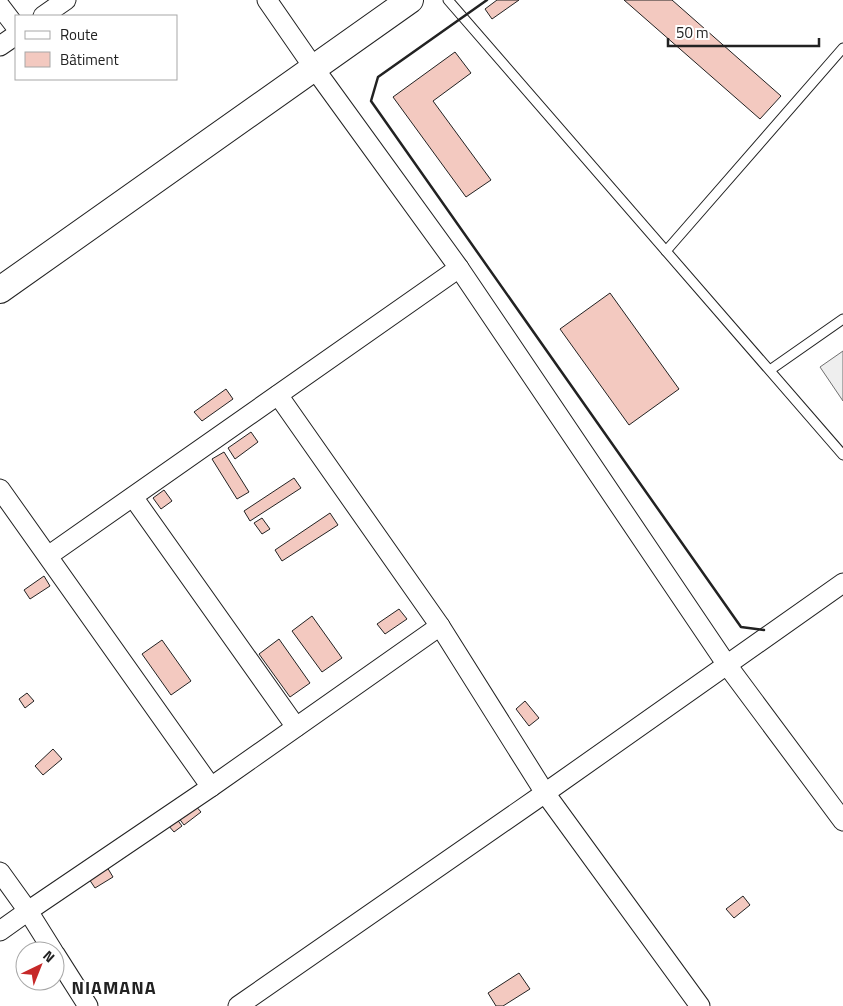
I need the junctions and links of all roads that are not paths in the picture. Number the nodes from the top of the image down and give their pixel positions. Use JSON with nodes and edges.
{"nodes":[{"id":1,"x":66,"y":0,"type":"edge"},
{"id":2,"x":268,"y":0,"type":"edge"},
{"id":3,"x":410,"y":0,"type":"edge"},
{"id":4,"x":448,"y":0,"type":"edge"},
{"id":5,"x":0,"y":6,"type":"edge"},
{"id":6,"x":44,"y":15,"type":"edge"},
{"id":7,"x":15,"y":26,"type":"edge"},
{"id":8,"x":15,"y":36,"type":"edge"},
{"id":9,"x":0,"y":46,"type":"edge"},
{"id":10,"x":843,"y":48,"type":"edge"},
{"id":11,"x":314,"y":68,"type":"junction"},
{"id":12,"x":666,"y":251,"type":"junction"},
{"id":13,"x":459,"y":268,"type":"junction"},
{"id":14,"x":0,"y":290,"type":"edge"},
{"id":15,"x":843,"y":319,"type":"edge"},
{"id":16,"x":770,"y":370,"type":"junction"},
{"id":17,"x":278,"y":396,"type":"junction"},
{"id":18,"x":843,"y":455,"type":"edge"},
{"id":19,"x":0,"y":489,"type":"edge"},
{"id":20,"x":133,"y":497,"type":"junction"},
{"id":21,"x":48,"y":556,"type":"junction"},
{"id":22,"x":843,"y":583,"type":"edge"},
{"id":23,"x":440,"y":626,"type":"junction"},
{"id":24,"x":727,"y":665,"type":"junction"},
{"id":25,"x":296,"y":728,"type":"junction"},
{"id":26,"x":211,"y":787,"type":"junction"},
{"id":27,"x":545,"y":793,"type":"junction"},
{"id":28,"x":843,"y":821,"type":"edge"},
{"id":29,"x":0,"y":872,"type":"edge"},
{"id":30,"x":28,"y":911,"type":"junction"},
{"id":31,"x":0,"y":931,"type":"edge"},
{"id":32,"x":47,"y":941,"type":"edge"},
{"id":33,"x":65,"y":969,"type":"edge"},
{"id":34,"x":696,"y":1004,"type":"edge"},
{"id":35,"x":88,"y":1006,"type":"edge"},
{"id":36,"x":238,"y":1006,"type":"edge"}],
"edges":[{"from":1,"to":6,"type":"street"},
{"from":2,"to":11,"type":"street"},
{"from":3,"to":11,"type":"street"},
{"from":4,"to":12,"type":"lane"},
{"from":5,"to":7,"type":"street"},
{"from":8,"to":9,"type":"street"},
{"from":10,"to":12,"type":"lane"},
{"from":11,"to":13,"type":"street"},
{"from":11,"to":14,"type":"street"},
{"from":12,"to":16,"type":"lane"},
{"from":13,"to":17,"type":"street"},
{"from":13,"to":24,"type":"street"},
{"from":15,"to":16,"type":"lane"},
{"from":16,"to":18,"type":"lane"},
{"from":17,"to":20,"type":"street"},
{"from":17,"to":23,"type":"street"},
{"from":19,"to":21,"type":"street"},
{"from":20,"to":21,"type":"street"},
{"from":20,"to":25,"type":"street"},
{"from":21,"to":26,"type":"street"},
{"from":22,"to":24,"type":"street"},
{"from":23,"to":25,"type":"street"},
{"from":23,"to":27,"type":"street"},
{"from":24,"to":27,"type":"street"},
{"from":24,"to":28,"type":"street"},
{"from":25,"to":26,"type":"street"},
{"from":26,"to":30,"type":"street"},
{"from":27,"to":34,"type":"street"},
{"from":27,"to":36,"type":"street"},
{"from":29,"to":30,"type":"street"},
{"from":30,"to":31,"type":"street"},
{"from":30,"to":32,"type":"street"},
{"from":33,"to":35,"type":"street"}]}
